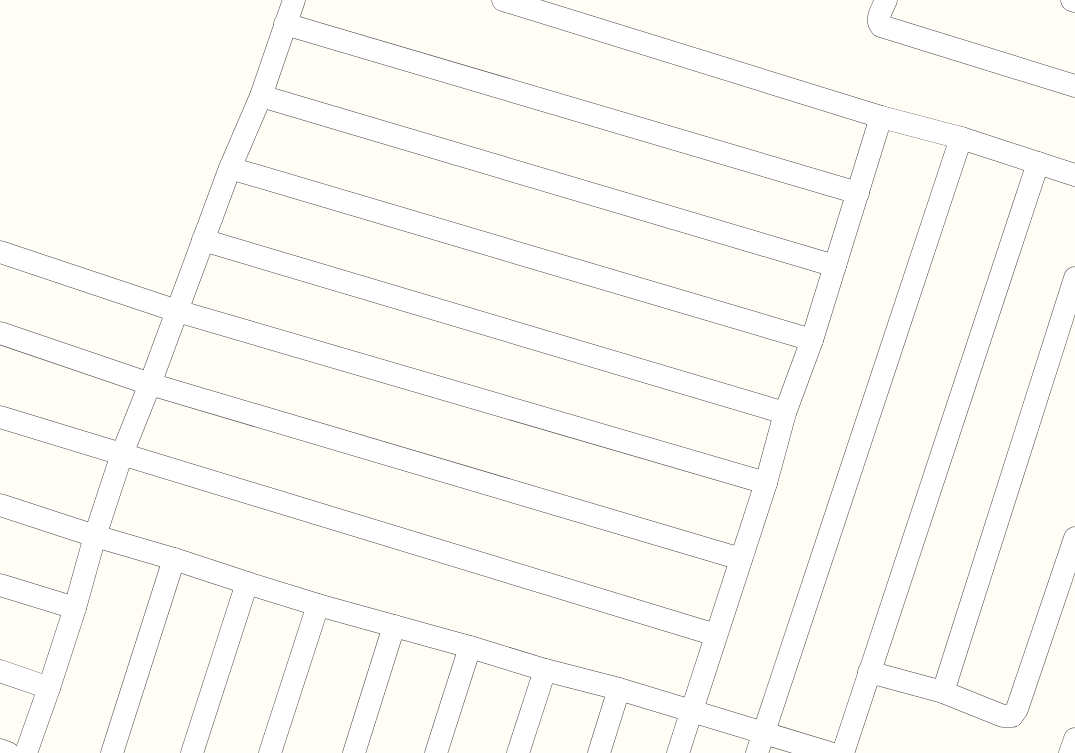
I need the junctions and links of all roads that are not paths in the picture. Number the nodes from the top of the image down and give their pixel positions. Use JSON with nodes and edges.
{"nodes":[{"id":1,"x":294,"y":0,"type":"edge"},
{"id":2,"x":503,"y":0,"type":"edge"},
{"id":3,"x":886,"y":0,"type":"edge"},
{"id":4,"x":1072,"y":0,"type":"edge"},
{"id":5,"x":1075,"y":1,"type":"edge"},
{"id":6,"x":285,"y":24,"type":"junction"},
{"id":7,"x":1075,"y":86,"type":"edge"},
{"id":8,"x":260,"y":96,"type":"junction"},
{"id":9,"x":881,"y":117,"type":"junction"},
{"id":10,"x":961,"y":138,"type":"junction"},
{"id":11,"x":1038,"y":163,"type":"junction"},
{"id":12,"x":230,"y":168,"type":"junction"},
{"id":13,"x":1075,"y":175,"type":"edge"},
{"id":14,"x":858,"y":192,"type":"junction"},
{"id":15,"x":203,"y":240,"type":"junction"},
{"id":16,"x":0,"y":252,"type":"edge"},
{"id":17,"x":835,"y":266,"type":"junction"},
{"id":18,"x":1075,"y":278,"type":"edge"},
{"id":19,"x":176,"y":311,"type":"junction"},
{"id":20,"x":0,"y":333,"type":"edge"},
{"id":21,"x":812,"y":340,"type":"junction"},
{"id":22,"x":150,"y":384,"type":"junction"},
{"id":23,"x":785,"y":413,"type":"junction"},
{"id":24,"x":0,"y":417,"type":"edge"},
{"id":25,"x":122,"y":454,"type":"junction"},
{"id":26,"x":766,"y":483,"type":"junction"},
{"id":27,"x":0,"y":504,"type":"edge"},
{"id":28,"x":95,"y":536,"type":"junction"},
{"id":29,"x":1075,"y":538,"type":"edge"},
{"id":30,"x":174,"y":559,"type":"junction"},
{"id":31,"x":741,"y":560,"type":"junction"},
{"id":32,"x":247,"y":583,"type":"junction"},
{"id":33,"x":0,"y":585,"type":"edge"},
{"id":34,"x":318,"y":605,"type":"junction"},
{"id":35,"x":75,"y":608,"type":"junction"},
{"id":36,"x":394,"y":626,"type":"junction"},
{"id":37,"x":716,"y":635,"type":"junction"},
{"id":38,"x":470,"y":647,"type":"junction"},
{"id":39,"x":545,"y":670,"type":"junction"},
{"id":40,"x":0,"y":671,"type":"edge"},
{"id":41,"x":869,"y":672,"type":"junction"},
{"id":42,"x":49,"y":688,"type":"junction"},
{"id":43,"x":620,"y":689,"type":"junction"},
{"id":44,"x":943,"y":692,"type":"junction"},
{"id":45,"x":692,"y":711,"type":"junction"},
{"id":46,"x":1075,"y":739,"type":"edge"},
{"id":47,"x":761,"y":743,"type":"edge"},
{"id":48,"x":0,"y":750,"type":"edge"},
{"id":49,"x":8,"y":753,"type":"edge"},
{"id":50,"x":26,"y":753,"type":"edge"},
{"id":51,"x":112,"y":753,"type":"edge"},
{"id":52,"x":192,"y":753,"type":"edge"},
{"id":53,"x":270,"y":753,"type":"edge"},
{"id":54,"x":354,"y":753,"type":"edge"},
{"id":55,"x":436,"y":753,"type":"edge"},
{"id":56,"x":518,"y":753,"type":"edge"},
{"id":57,"x":599,"y":753,"type":"edge"},
{"id":58,"x":678,"y":753,"type":"edge"},
{"id":59,"x":830,"y":753,"type":"edge"},
{"id":60,"x":843,"y":753,"type":"edge"},
{"id":61,"x":1070,"y":753,"type":"edge"}],
"edges":[{"from":1,"to":6,"type":"street"},
{"from":2,"to":9,"type":"street"},
{"from":3,"to":7,"type":"street"},
{"from":4,"to":5,"type":"street"},
{"from":6,"to":8,"type":"street"},
{"from":6,"to":14,"type":"street"},
{"from":8,"to":12,"type":"street"},
{"from":8,"to":17,"type":"street"},
{"from":9,"to":10,"type":"street"},
{"from":9,"to":14,"type":"street"},
{"from":10,"to":11,"type":"street"},
{"from":10,"to":47,"type":"street"},
{"from":11,"to":13,"type":"street"},
{"from":11,"to":41,"type":"street"},
{"from":12,"to":15,"type":"street"},
{"from":12,"to":21,"type":"street"},
{"from":14,"to":17,"type":"street"},
{"from":15,"to":19,"type":"street"},
{"from":15,"to":23,"type":"street"},
{"from":16,"to":19,"type":"street"},
{"from":17,"to":21,"type":"street"},
{"from":18,"to":44,"type":"street"},
{"from":19,"to":22,"type":"street"},
{"from":19,"to":26,"type":"street"},
{"from":20,"to":22,"type":"street"},
{"from":21,"to":23,"type":"street"},
{"from":22,"to":25,"type":"street"},
{"from":22,"to":31,"type":"street"},
{"from":23,"to":26,"type":"street"},
{"from":24,"to":25,"type":"street"},
{"from":25,"to":28,"type":"street"},
{"from":25,"to":37,"type":"street"},
{"from":26,"to":31,"type":"street"},
{"from":27,"to":28,"type":"street"},
{"from":28,"to":30,"type":"street"},
{"from":28,"to":35,"type":"street"},
{"from":29,"to":44,"type":"street"},
{"from":30,"to":32,"type":"street"},
{"from":30,"to":51,"type":"street"},
{"from":31,"to":37,"type":"street"},
{"from":32,"to":34,"type":"street"},
{"from":32,"to":52,"type":"street"},
{"from":33,"to":35,"type":"street"},
{"from":34,"to":36,"type":"street"},
{"from":34,"to":53,"type":"street"},
{"from":35,"to":42,"type":"street"},
{"from":36,"to":38,"type":"street"},
{"from":36,"to":54,"type":"street"},
{"from":37,"to":45,"type":"street"},
{"from":38,"to":39,"type":"street"},
{"from":38,"to":55,"type":"street"},
{"from":39,"to":43,"type":"street"},
{"from":39,"to":56,"type":"street"},
{"from":40,"to":42,"type":"street"},
{"from":41,"to":44,"type":"street"},
{"from":41,"to":60,"type":"street"},
{"from":42,"to":50,"type":"street"},
{"from":43,"to":45,"type":"street"},
{"from":43,"to":57,"type":"street"},
{"from":45,"to":47,"type":"street"},
{"from":45,"to":58,"type":"street"},
{"from":46,"to":61,"type":"street"},
{"from":47,"to":59,"type":"street"},
{"from":48,"to":49,"type":"street"}]}
